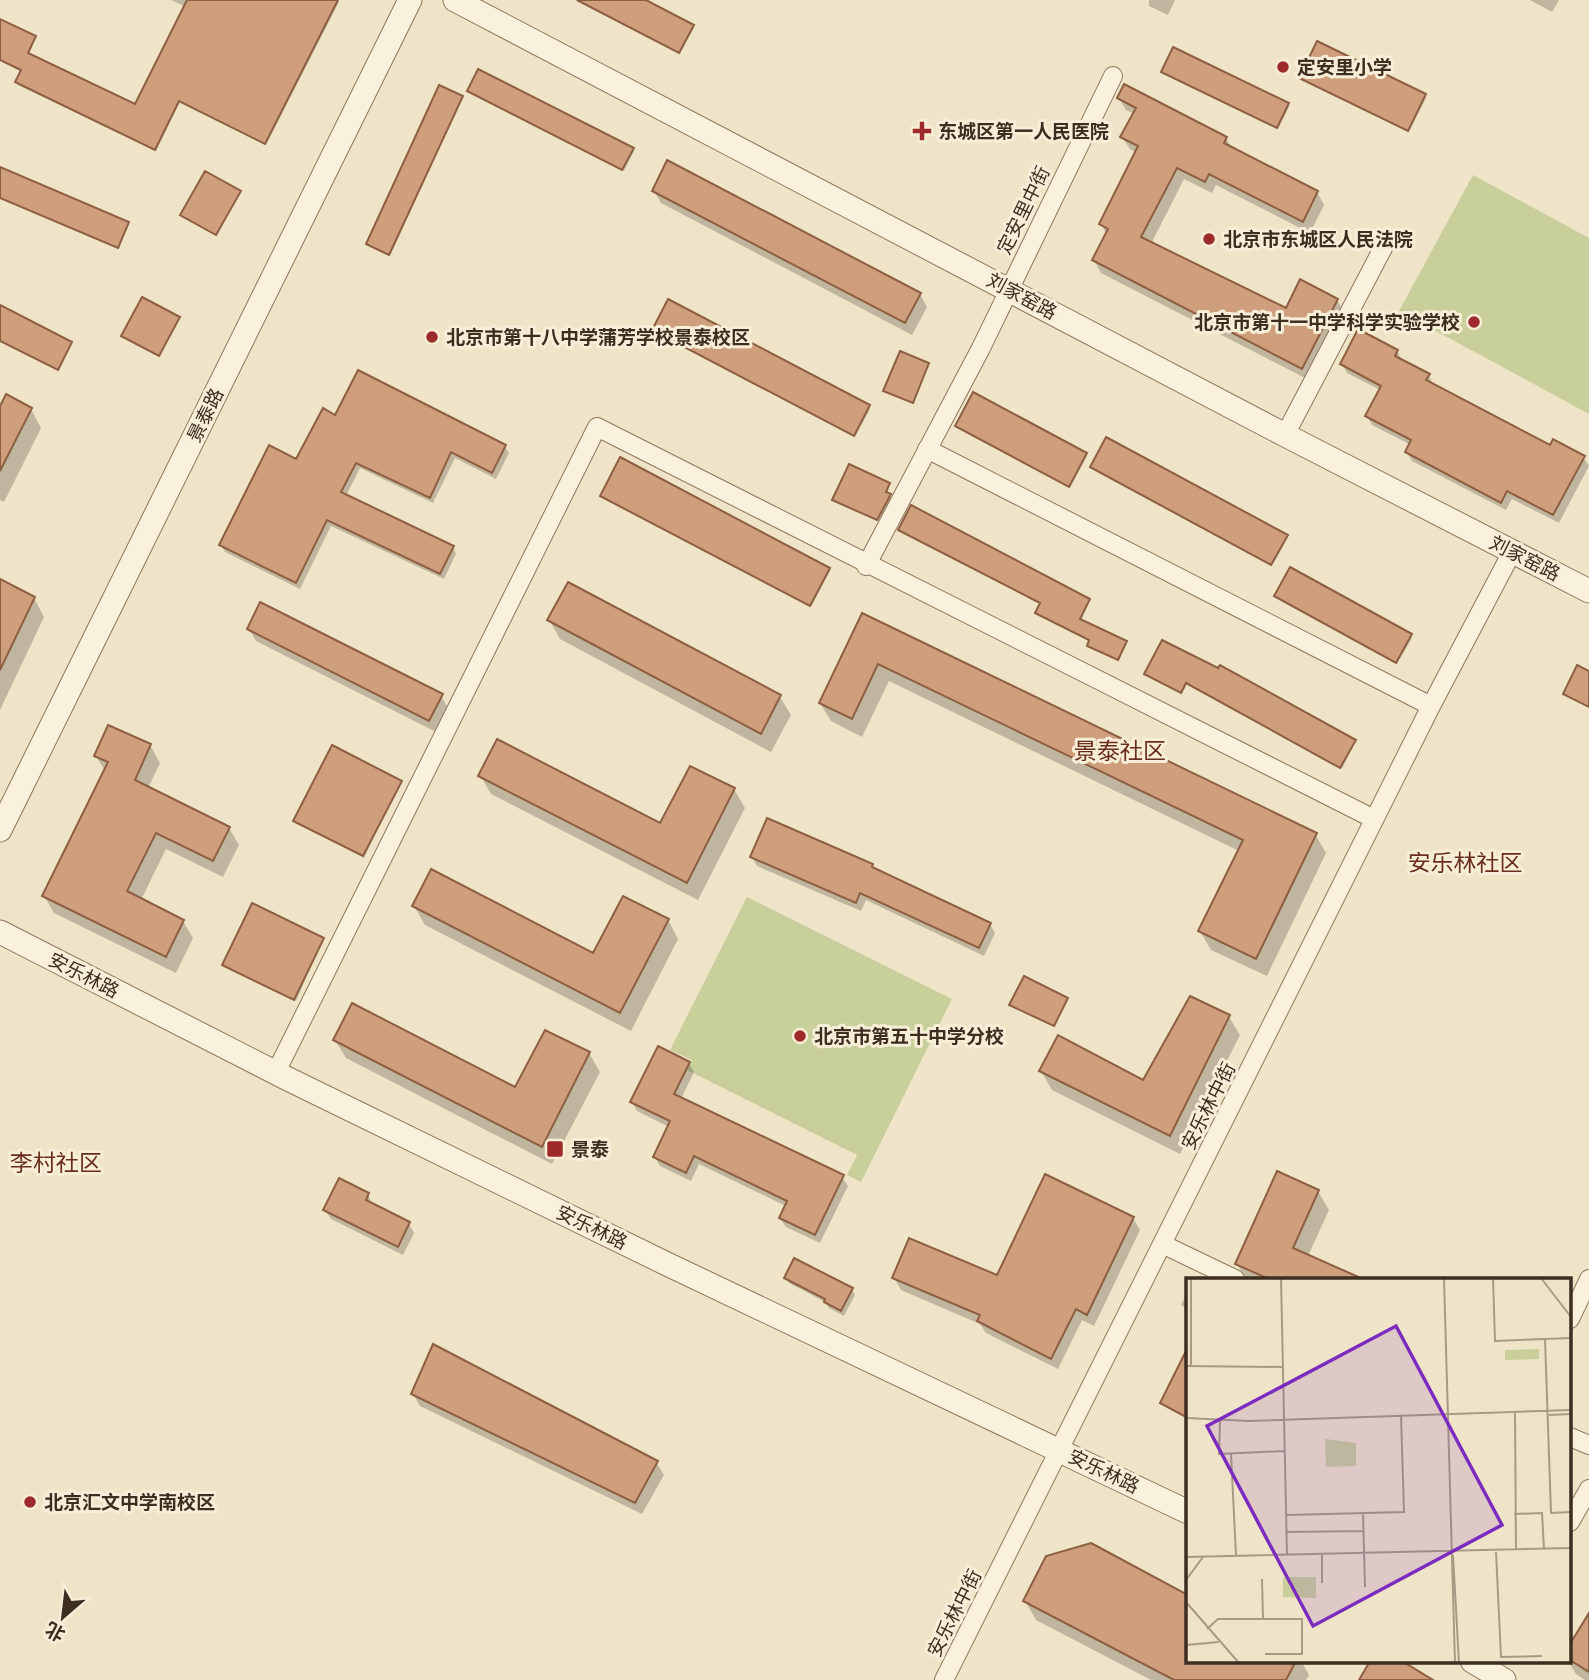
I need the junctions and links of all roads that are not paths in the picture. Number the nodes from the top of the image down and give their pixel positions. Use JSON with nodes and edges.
{"nodes":[{"id":1,"x":410,"y":0,"type":"edge"},
{"id":2,"x":455,"y":0,"type":"edge"},
{"id":3,"x":1113,"y":76,"type":"dead end"},
{"id":4,"x":1383,"y":248,"type":"dead end"},
{"id":5,"x":1010,"y":289,"type":"junction"},
{"id":6,"x":1285,"y":436,"type":"junction"},
{"id":7,"x":928,"y":449,"type":"junction"},
{"id":8,"x":1512,"y":552,"type":"junction"},
{"id":9,"x":866,"y":566,"type":"junction"},
{"id":10,"x":1589,"y":591,"type":"edge"},
{"id":11,"x":1431,"y":706,"type":"junction"},
{"id":12,"x":1374,"y":820,"type":"junction"},
{"id":13,"x":0,"y":830,"type":"edge"},
{"id":14,"x":0,"y":932,"type":"edge"},
{"id":15,"x":276,"y":1072,"type":"junction"},
{"id":16,"x":1162,"y":1244,"type":"junction"},
{"id":17,"x":1233,"y":1278,"type":"edge"},
{"id":18,"x":1589,"y":1279,"type":"edge"},
{"id":19,"x":1572,"y":1315,"type":"edge"},
{"id":20,"x":1572,"y":1438,"type":"edge"},
{"id":21,"x":1589,"y":1445,"type":"edge"},
{"id":22,"x":1060,"y":1449,"type":"junction"},
{"id":23,"x":1589,"y":1489,"type":"edge"},
{"id":24,"x":1186,"y":1511,"type":"edge"},
{"id":25,"x":1572,"y":1519,"type":"edge"},
{"id":26,"x":944,"y":1680,"type":"edge"}],
"edges":[{"from":1,"to":13,"type":"street","name":"景泰路"},
{"from":2,"to":5,"type":"street","name":"刘家窑路"},
{"from":3,"to":5,"type":"street","name":"定安里中街"},
{"from":4,"to":6,"type":"street"},
{"from":5,"to":6,"type":"street","name":"刘家窑路"},
{"from":5,"to":7,"type":"street","name":"定安里中街"},
{"from":6,"to":8,"type":"street","name":"刘家窑路"},
{"from":7,"to":9,"type":"street","name":"定安里中街"},
{"from":7,"to":11,"type":"street"},
{"from":8,"to":10,"type":"street","name":"刘家窑路"},
{"from":8,"to":11,"type":"street","name":"安乐林中街"},
{"from":9,"to":12,"type":"street"},
{"from":9,"to":15,"type":"street"},
{"from":11,"to":12,"type":"street","name":"安乐林中街"},
{"from":12,"to":16,"type":"street","name":"安乐林中街"},
{"from":14,"to":15,"type":"street","name":"安乐林路"},
{"from":15,"to":22,"type":"street","name":"安乐林路"},
{"from":16,"to":17,"type":"street"},
{"from":16,"to":22,"type":"street","name":"安乐林中街"},
{"from":18,"to":19,"type":"street"},
{"from":20,"to":21,"type":"street"},
{"from":22,"to":24,"type":"street","name":"安乐林路"},
{"from":22,"to":26,"type":"street","name":"安乐林中街"},
{"from":23,"to":25,"type":"street"}]}
